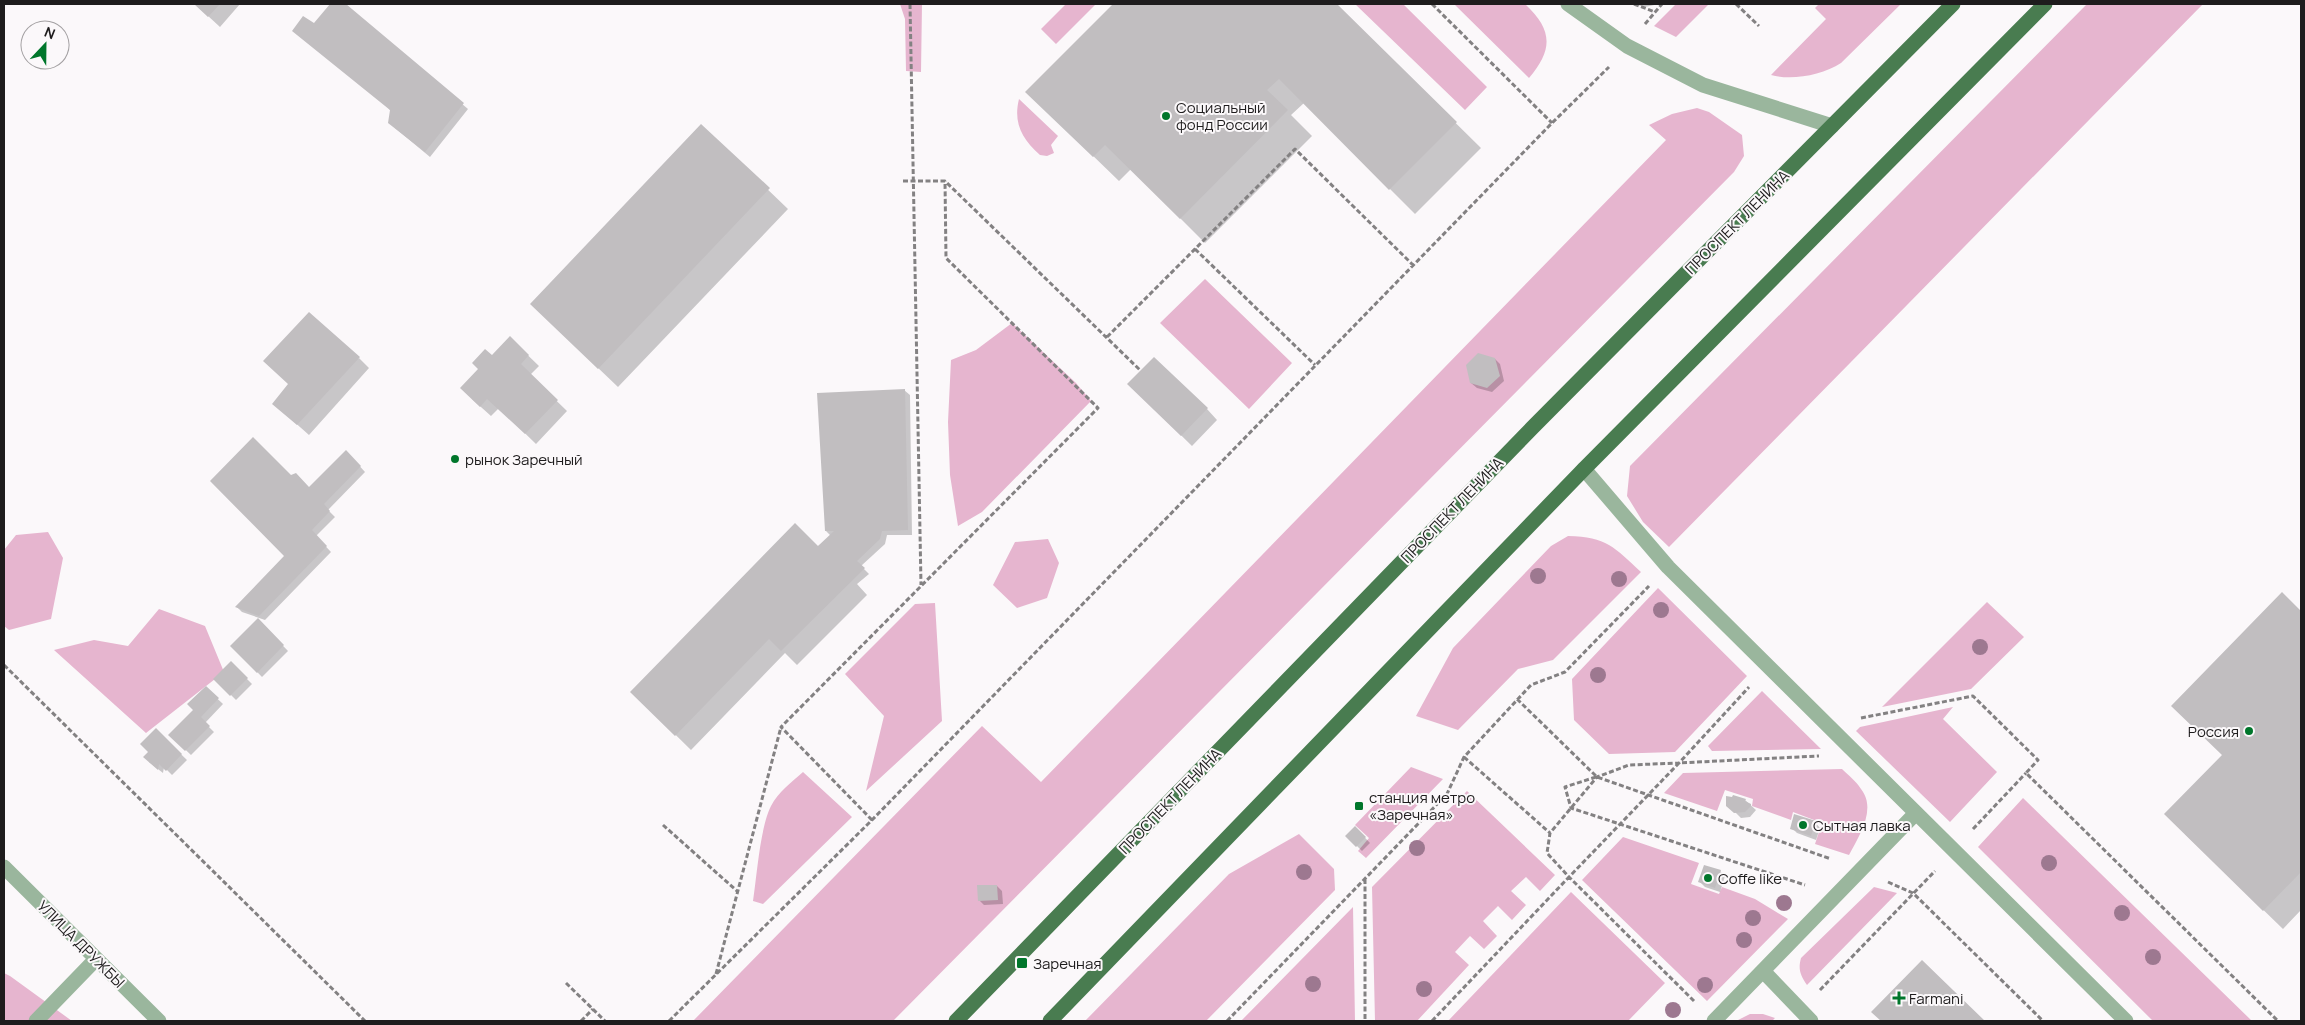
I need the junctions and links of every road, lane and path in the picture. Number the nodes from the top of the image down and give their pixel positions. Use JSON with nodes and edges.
{"nodes":[{"id":1,"x":910,"y":4,"type":"edge"},
{"id":2,"x":1432,"y":4,"type":"edge"},
{"id":3,"x":1568,"y":4,"type":"edge"},
{"id":4,"x":1634,"y":4,"type":"edge"},
{"id":5,"x":1662,"y":4,"type":"edge"},
{"id":6,"x":1736,"y":4,"type":"edge"},
{"id":7,"x":1952,"y":4,"type":"edge"},
{"id":8,"x":2045,"y":4,"type":"edge"},
{"id":9,"x":1655,"y":12,"type":"junction"},
{"id":10,"x":1759,"y":26,"type":"dead end"},
{"id":11,"x":1627,"y":46,"type":"junction"},
{"id":12,"x":1552,"y":122,"type":"junction"},
{"id":13,"x":1832,"y":126,"type":"junction"},
{"id":14,"x":903,"y":181,"type":"dead end"},
{"id":15,"x":914,"y":181,"type":"junction"},
{"id":16,"x":945,"y":181,"type":"junction"},
{"id":17,"x":1195,"y":249,"type":"junction"},
{"id":18,"x":1413,"y":265,"type":"junction"},
{"id":19,"x":1107,"y":336,"type":"junction"},
{"id":20,"x":1315,"y":365,"type":"junction"},
{"id":21,"x":1141,"y":371,"type":"dead end"},
{"id":22,"x":1584,"y":469,"type":"junction"},
{"id":23,"x":1668,"y":568,"type":"junction"},
{"id":24,"x":921,"y":585,"type":"junction"},
{"id":25,"x":4,"y":665,"type":"edge"},
{"id":26,"x":1768,"y":666,"type":"junction"},
{"id":27,"x":1517,"y":699,"type":"junction"},
{"id":28,"x":781,"y":727,"type":"junction"},
{"id":29,"x":1837,"y":735,"type":"junction"},
{"id":30,"x":1857,"y":754,"type":"junction"},
{"id":31,"x":1464,"y":757,"type":"junction"},
{"id":32,"x":1678,"y":763,"type":"junction"},
{"id":33,"x":1597,"y":777,"type":"junction"},
{"id":34,"x":1571,"y":808,"type":"junction"},
{"id":35,"x":1916,"y":814,"type":"junction"},
{"id":36,"x":872,"y":820,"type":"junction"},
{"id":37,"x":663,"y":825,"type":"dead end"},
{"id":38,"x":1620,"y":825,"type":"junction"},
{"id":39,"x":1550,"y":833,"type":"junction"},
{"id":40,"x":1829,"y":858,"type":"dead end"},
{"id":41,"x":1823,"y":865,"type":"dead end"},
{"id":42,"x":4,"y":867,"type":"edge"},
{"id":43,"x":1570,"y":877,"type":"junction"},
{"id":44,"x":1365,"y":878,"type":"junction"},
{"id":45,"x":1811,"y":878,"type":"dead end"},
{"id":46,"x":738,"y":891,"type":"junction"},
{"id":47,"x":1913,"y":893,"type":"dead end"},
{"id":48,"x":96,"y":958,"type":"junction"},
{"id":49,"x":1764,"y":972,"type":"junction"},
{"id":50,"x":716,"y":975,"type":"junction"},
{"id":51,"x":566,"y":983,"type":"dead end"},
{"id":52,"x":593,"y":1010,"type":"junction"},
{"id":53,"x":1800,"y":1010,"type":"junction"},
{"id":54,"x":36,"y":1021,"type":"edge"},
{"id":55,"x":159,"y":1021,"type":"edge"},
{"id":56,"x":365,"y":1021,"type":"edge"},
{"id":57,"x":581,"y":1021,"type":"edge"},
{"id":58,"x":605,"y":1021,"type":"edge"},
{"id":59,"x":668,"y":1021,"type":"edge"},
{"id":60,"x":956,"y":1021,"type":"edge"},
{"id":61,"x":1050,"y":1021,"type":"edge"},
{"id":62,"x":1227,"y":1021,"type":"edge"},
{"id":63,"x":1365,"y":1021,"type":"edge"},
{"id":64,"x":1432,"y":1021,"type":"edge"},
{"id":65,"x":1714,"y":1021,"type":"edge"},
{"id":66,"x":1812,"y":1021,"type":"edge"},
{"id":67,"x":2126,"y":1021,"type":"edge"},
{"id":68,"x":2278,"y":1021,"type":"edge"}],
"edges":[{"from":1,"to":15,"type":"path"},
{"from":2,"to":12,"type":"path"},
{"from":3,"to":11,"type":"street"},
{"from":4,"to":9,"type":"path"},
{"from":5,"to":9,"type":"path"},
{"from":6,"to":10,"type":"path"},
{"from":7,"to":13,"type":"main road","name":"ПРОСПЕКТ ЛЕНИНА"},
{"from":8,"to":22,"type":"main road"},
{"from":9,"to":11,"type":"path"},
{"from":11,"to":12,"type":"path"},
{"from":11,"to":13,"type":"street"},
{"from":12,"to":18,"type":"path"},
{"from":13,"to":60,"type":"main road","name":"ПРОСПЕКТ ЛЕНИНА"},
{"from":14,"to":15,"type":"path"},
{"from":15,"to":16,"type":"path"},
{"from":15,"to":24,"type":"path"},
{"from":16,"to":19,"type":"path"},
{"from":16,"to":24,"type":"path"},
{"from":17,"to":18,"type":"path"},
{"from":17,"to":19,"type":"path"},
{"from":17,"to":20,"type":"path"},
{"from":18,"to":20,"type":"path"},
{"from":19,"to":21,"type":"path"},
{"from":20,"to":36,"type":"path"},
{"from":22,"to":23,"type":"street"},
{"from":22,"to":61,"type":"main road"},
{"from":23,"to":26,"type":"street"},
{"from":23,"to":27,"type":"path"},
{"from":24,"to":28,"type":"path"},
{"from":25,"to":56,"type":"path"},
{"from":26,"to":29,"type":"street"},
{"from":26,"to":32,"type":"path"},
{"from":27,"to":31,"type":"path"},
{"from":27,"to":33,"type":"path"},
{"from":28,"to":36,"type":"path"},
{"from":28,"to":46,"type":"path"},
{"from":29,"to":30,"type":"street"},
{"from":29,"to":68,"type":"path"},
{"from":30,"to":32,"type":"path"},
{"from":30,"to":35,"type":"street"},
{"from":31,"to":39,"type":"path"},
{"from":31,"to":44,"type":"path"},
{"from":32,"to":33,"type":"path"},
{"from":32,"to":38,"type":"path"},
{"from":33,"to":34,"type":"path"},
{"from":33,"to":34,"type":"path"},
{"from":34,"to":38,"type":"path"},
{"from":34,"to":39,"type":"path"},
{"from":35,"to":49,"type":"street"},
{"from":35,"to":67,"type":"street"},
{"from":36,"to":50,"type":"path"},
{"from":37,"to":46,"type":"path"},
{"from":38,"to":43,"type":"path"},
{"from":38,"to":45,"type":"path"},
{"from":39,"to":43,"type":"path"},
{"from":40,"to":41,"type":"path"},
{"from":42,"to":48,"type":"street","name":"УЛИЦА ДРУЖБЫ"},
{"from":43,"to":64,"type":"path"},
{"from":43,"to":65,"type":"path"},
{"from":44,"to":62,"type":"path"},
{"from":44,"to":63,"type":"path"},
{"from":46,"to":50,"type":"path"},
{"from":47,"to":53,"type":"path"},
{"from":48,"to":54,"type":"street"},
{"from":48,"to":55,"type":"street","name":"УЛИЦА ДРУЖБЫ"},
{"from":49,"to":53,"type":"street"},
{"from":49,"to":65,"type":"street"},
{"from":50,"to":59,"type":"path"},
{"from":51,"to":52,"type":"path"},
{"from":52,"to":57,"type":"path"},
{"from":52,"to":58,"type":"path"},
{"from":53,"to":66,"type":"street"}]}
